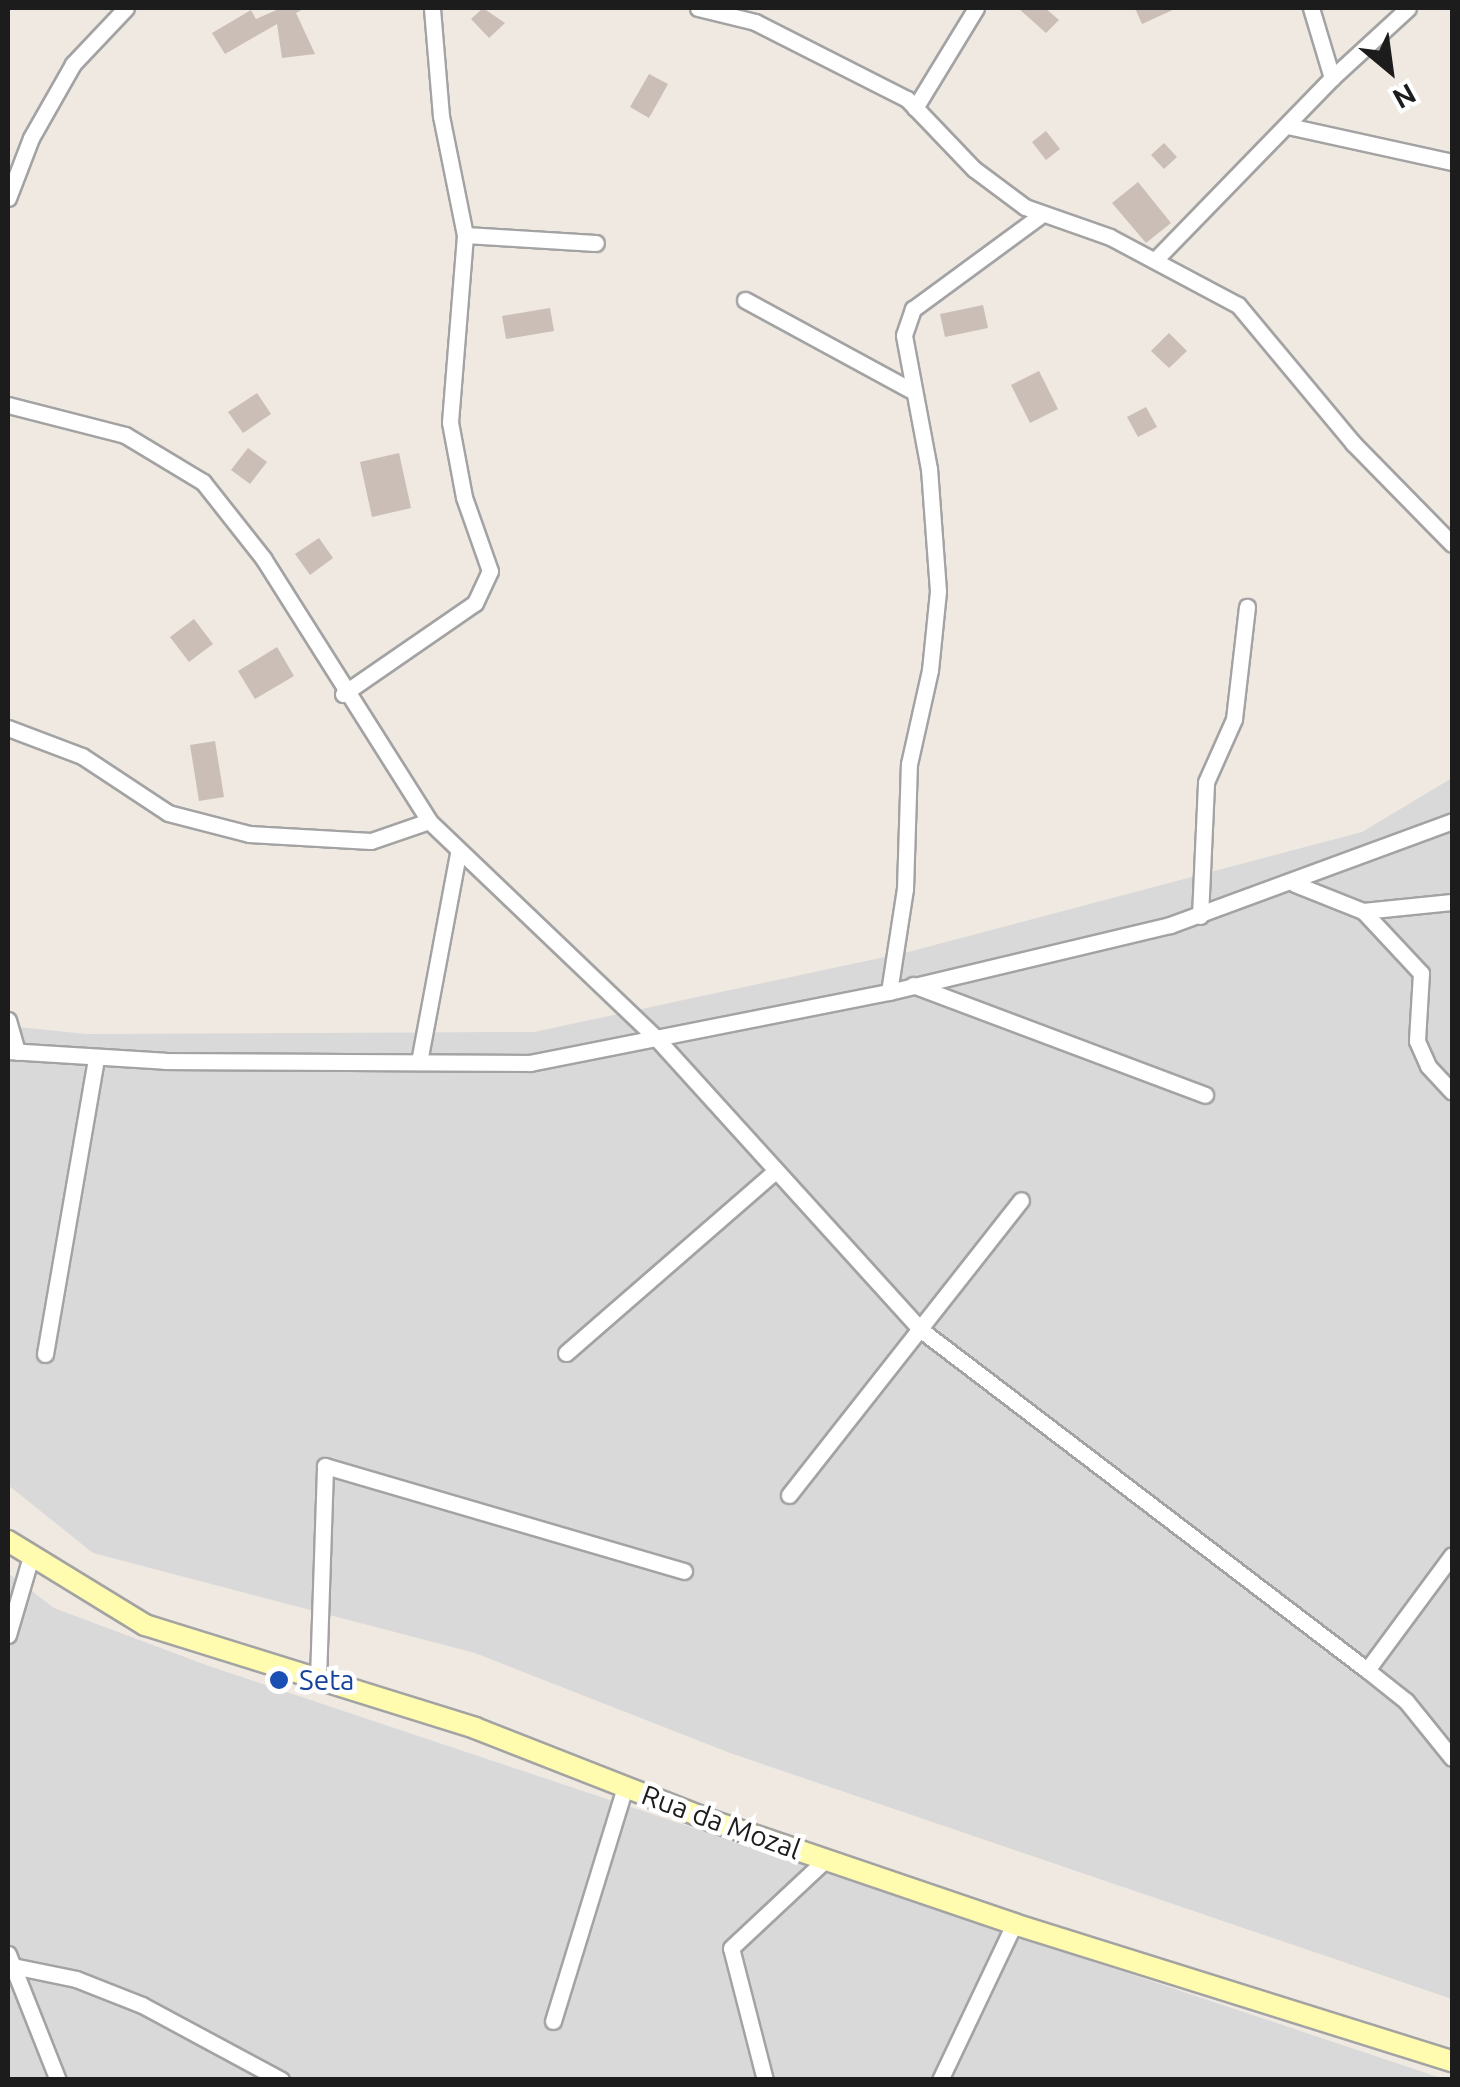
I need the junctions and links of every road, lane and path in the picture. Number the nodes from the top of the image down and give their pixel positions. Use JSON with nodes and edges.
{"nodes":[{"id":1,"x":126,"y":8,"type":"edge"},
{"id":2,"x":432,"y":8,"type":"edge"},
{"id":3,"x":698,"y":8,"type":"edge"},
{"id":4,"x":976,"y":8,"type":"edge"},
{"id":5,"x":1310,"y":8,"type":"edge"},
{"id":6,"x":1408,"y":8,"type":"edge"},
{"id":7,"x":1332,"y":78,"type":"junction"},
{"id":8,"x":915,"y":108,"type":"junction"},
{"id":9,"x":1288,"y":126,"type":"junction"},
{"id":10,"x":1452,"y":162,"type":"edge"},
{"id":11,"x":8,"y":198,"type":"edge"},
{"id":12,"x":1041,"y":215,"type":"junction"},
{"id":13,"x":465,"y":236,"type":"junction"},
{"id":14,"x":596,"y":243,"type":"dead end"},
{"id":15,"x":1155,"y":260,"type":"junction"},
{"id":16,"x":746,"y":300,"type":"dead end"},
{"id":17,"x":909,"y":389,"type":"junction"},
{"id":18,"x":8,"y":404,"type":"edge"},
{"id":19,"x":1452,"y":544,"type":"edge"},
{"id":20,"x":1247,"y":607,"type":"dead end"},
{"id":21,"x":343,"y":694,"type":"junction"},
{"id":22,"x":8,"y":728,"type":"edge"},
{"id":23,"x":428,"y":821,"type":"junction"},
{"id":24,"x":1452,"y":822,"type":"edge"},
{"id":25,"x":458,"y":854,"type":"junction"},
{"id":26,"x":1295,"y":884,"type":"junction"},
{"id":27,"x":1452,"y":902,"type":"edge"},
{"id":28,"x":1363,"y":911,"type":"junction"},
{"id":29,"x":1200,"y":916,"type":"junction"},
{"id":30,"x":913,"y":985,"type":"junction"},
{"id":31,"x":888,"y":992,"type":"junction"},
{"id":32,"x":8,"y":1020,"type":"edge"},
{"id":33,"x":658,"y":1040,"type":"junction"},
{"id":34,"x":12,"y":1052,"type":"edge"},
{"id":35,"x":96,"y":1058,"type":"junction"},
{"id":36,"x":419,"y":1062,"type":"junction"},
{"id":37,"x":1452,"y":1092,"type":"edge"},
{"id":38,"x":1205,"y":1095,"type":"dead end"},
{"id":39,"x":774,"y":1172,"type":"junction"},
{"id":40,"x":1021,"y":1200,"type":"dead end"},
{"id":41,"x":922,"y":1330,"type":"junction"},
{"id":42,"x":566,"y":1353,"type":"dead end"},
{"id":43,"x":46,"y":1354,"type":"dead end"},
{"id":44,"x":788,"y":1495,"type":"dead end"},
{"id":45,"x":8,"y":1541,"type":"edge"},
{"id":46,"x":1452,"y":1556,"type":"edge"},
{"id":47,"x":30,"y":1560,"type":"junction"},
{"id":48,"x":684,"y":1572,"type":"dead end"},
{"id":49,"x":8,"y":1635,"type":"edge"},
{"id":50,"x":1368,"y":1670,"type":"junction"},
{"id":51,"x":318,"y":1679,"type":"junction"},
{"id":52,"x":1452,"y":1758,"type":"edge"},
{"id":53,"x":624,"y":1788,"type":"junction"},
{"id":54,"x":826,"y":1859,"type":"junction"},
{"id":55,"x":1014,"y":1924,"type":"junction"},
{"id":56,"x":9,"y":1962,"type":"edge"},
{"id":57,"x":553,"y":2021,"type":"dead end"},
{"id":58,"x":1452,"y":2061,"type":"edge"},
{"id":59,"x":58,"y":2080,"type":"edge"},
{"id":60,"x":281,"y":2080,"type":"edge"},
{"id":61,"x":765,"y":2080,"type":"edge"},
{"id":62,"x":940,"y":2080,"type":"edge"}],
"edges":[{"from":1,"to":11,"type":"street"},
{"from":2,"to":13,"type":"street"},
{"from":3,"to":8,"type":"street"},
{"from":4,"to":8,"type":"street"},
{"from":5,"to":7,"type":"street"},
{"from":6,"to":7,"type":"street"},
{"from":7,"to":9,"type":"street"},
{"from":8,"to":12,"type":"street"},
{"from":9,"to":10,"type":"street"},
{"from":9,"to":15,"type":"street"},
{"from":12,"to":15,"type":"street"},
{"from":12,"to":17,"type":"street"},
{"from":13,"to":14,"type":"street"},
{"from":13,"to":21,"type":"street"},
{"from":15,"to":19,"type":"street"},
{"from":16,"to":17,"type":"street"},
{"from":17,"to":31,"type":"street"},
{"from":18,"to":21,"type":"street"},
{"from":20,"to":29,"type":"street"},
{"from":21,"to":23,"type":"street"},
{"from":22,"to":23,"type":"street"},
{"from":23,"to":25,"type":"street"},
{"from":24,"to":26,"type":"street"},
{"from":25,"to":33,"type":"street"},
{"from":25,"to":36,"type":"street"},
{"from":26,"to":28,"type":"street"},
{"from":26,"to":29,"type":"street"},
{"from":27,"to":28,"type":"street"},
{"from":28,"to":37,"type":"street"},
{"from":29,"to":30,"type":"street"},
{"from":30,"to":31,"type":"street"},
{"from":30,"to":38,"type":"street"},
{"from":31,"to":33,"type":"street"},
{"from":32,"to":34,"type":"street"},
{"from":33,"to":36,"type":"street"},
{"from":33,"to":39,"type":"street"},
{"from":34,"to":35,"type":"street"},
{"from":35,"to":36,"type":"street"},
{"from":35,"to":43,"type":"street"},
{"from":39,"to":41,"type":"street"},
{"from":39,"to":42,"type":"street"},
{"from":40,"to":41,"type":"street"},
{"from":41,"to":44,"type":"street"},
{"from":41,"to":50,"type":"street"},
{"from":45,"to":47,"type":"main road","name":"Rua da Mozal"},
{"from":46,"to":50,"type":"street"},
{"from":47,"to":49,"type":"street"},
{"from":47,"to":51,"type":"main road","name":"Rua da Mozal"},
{"from":48,"to":51,"type":"street"},
{"from":50,"to":52,"type":"street"},
{"from":51,"to":53,"type":"main road","name":"Rua da Mozal"},
{"from":53,"to":54,"type":"main road","name":"Rua da Mozal"},
{"from":53,"to":57,"type":"street"},
{"from":54,"to":55,"type":"main road","name":"Rua da Mozal"},
{"from":54,"to":61,"type":"street"},
{"from":55,"to":58,"type":"main road","name":"Rua da Mozal"},
{"from":55,"to":62,"type":"street"},
{"from":56,"to":59,"type":"street"},
{"from":56,"to":60,"type":"street"}]}
